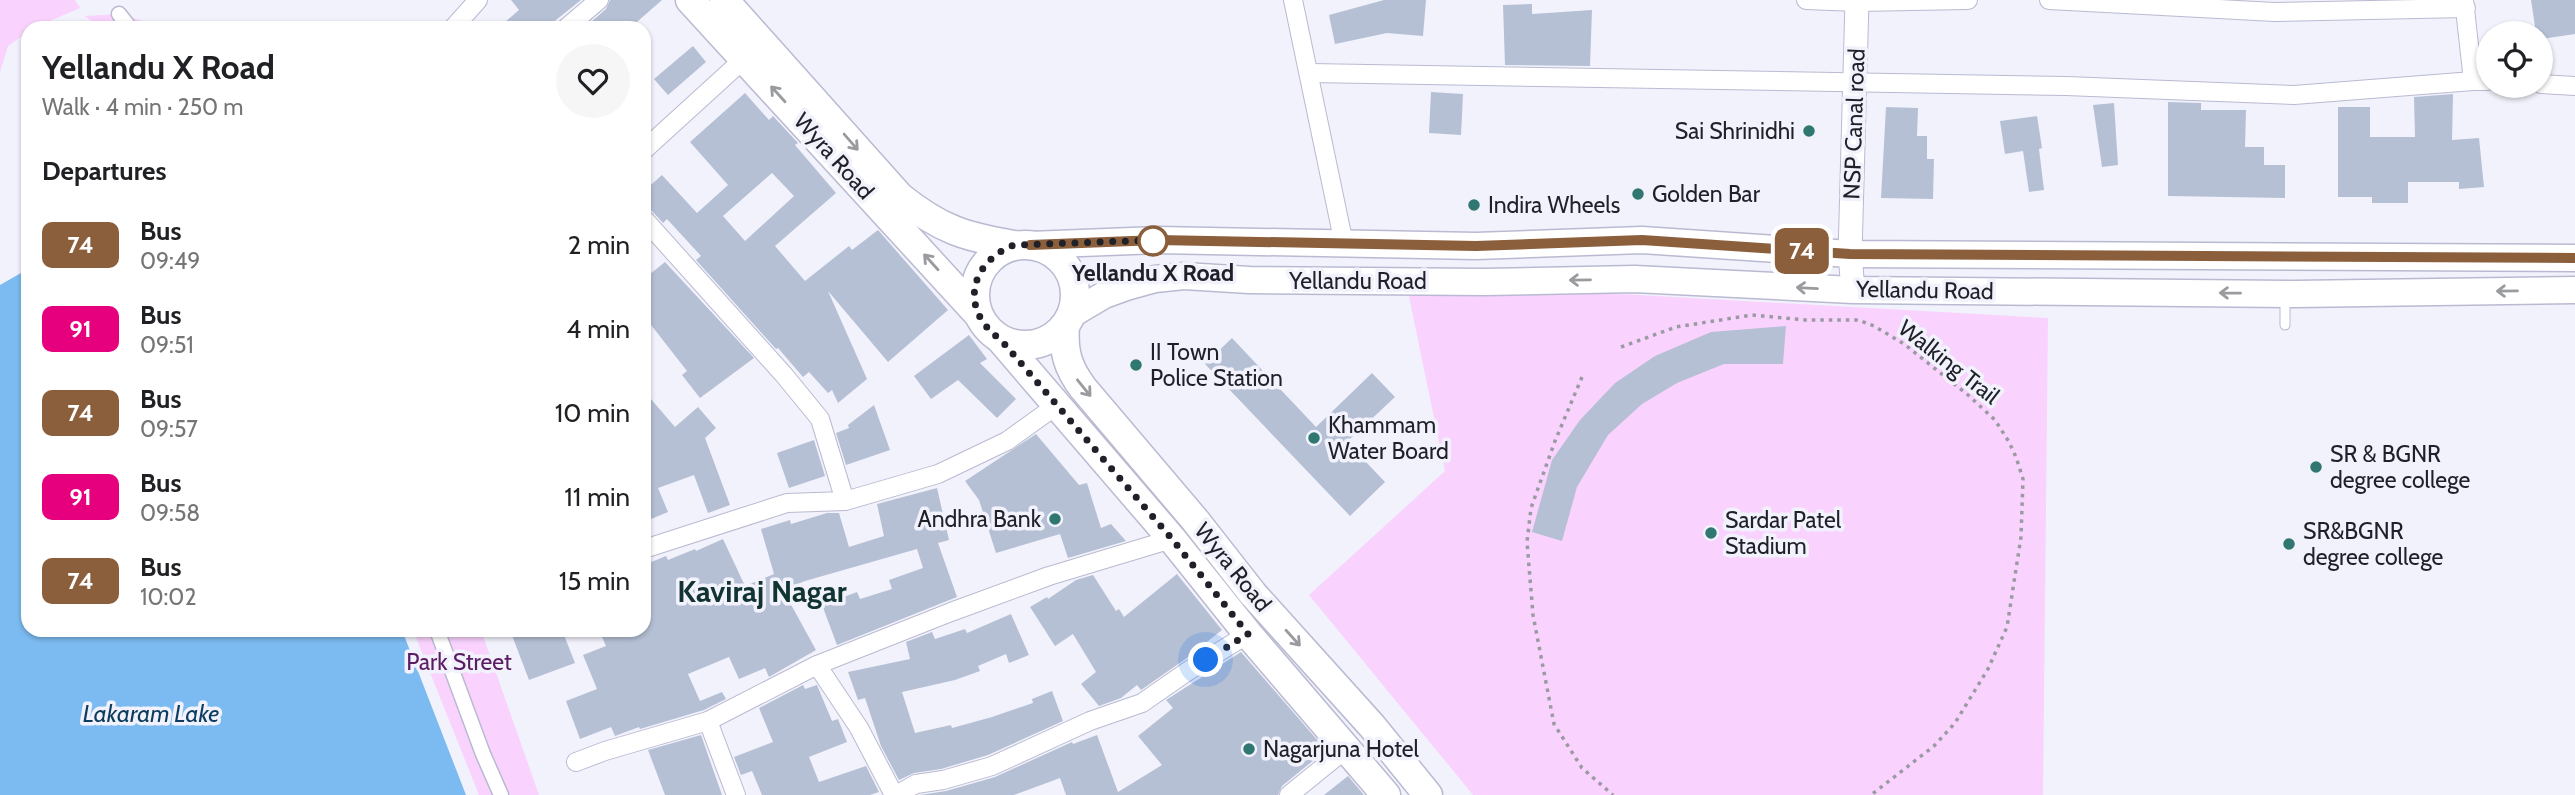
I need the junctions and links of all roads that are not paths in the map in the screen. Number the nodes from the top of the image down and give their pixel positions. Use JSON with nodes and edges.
{"nodes":[{"id":1,"x":478,"y":0,"type":"edge"},
{"id":2,"x":599,"y":0,"type":"edge"},
{"id":3,"x":690,"y":0,"type":"edge"},
{"id":4,"x":724,"y":0,"type":"edge"},
{"id":5,"x":1293,"y":0,"type":"edge"},
{"id":6,"x":1806,"y":0,"type":"edge"},
{"id":7,"x":1968,"y":0,"type":"edge"},
{"id":8,"x":2049,"y":0,"type":"edge"},
{"id":9,"x":1857,"y":1,"type":"edge"},
{"id":10,"x":2465,"y":4,"type":"edge"},
{"id":11,"x":119,"y":13,"type":"dead end"},
{"id":12,"x":125,"y":21,"type":"edge"},
{"id":13,"x":459,"y":21,"type":"edge"},
{"id":14,"x":574,"y":21,"type":"edge"},
{"id":15,"x":2476,"y":57,"type":"edge"},
{"id":16,"x":745,"y":58,"type":"junction"},
{"id":17,"x":1310,"y":73,"type":"junction"},
{"id":18,"x":1856,"y":81,"type":"junction"},
{"id":19,"x":2476,"y":81,"type":"edge"},
{"id":20,"x":2553,"y":85,"type":"edge"},
{"id":21,"x":2575,"y":86,"type":"edge"},
{"id":22,"x":651,"y":144,"type":"edge"},
{"id":23,"x":651,"y":227,"type":"edge"},
{"id":24,"x":1344,"y":244,"type":"junction"},
{"id":25,"x":1022,"y":245,"type":"junction"},
{"id":26,"x":1850,"y":254,"type":"junction"},
{"id":27,"x":2575,"y":258,"type":"edge"},
{"id":28,"x":1853,"y":290,"type":"junction"},
{"id":29,"x":2575,"y":290,"type":"edge"},
{"id":30,"x":2285,"y":294,"type":"junction"},
{"id":31,"x":977,"y":313,"type":"junction"},
{"id":32,"x":1069,"y":320,"type":"junction"},
{"id":33,"x":2285,"y":325,"type":"dead end"},
{"id":34,"x":1001,"y":340,"type":"junction"},
{"id":35,"x":1057,"y":405,"type":"junction"},
{"id":36,"x":845,"y":501,"type":"junction"},
{"id":37,"x":1172,"y":539,"type":"junction"},
{"id":38,"x":651,"y":547,"type":"edge"},
{"id":39,"x":1248,"y":634,"type":"junction"},
{"id":40,"x":440,"y":637,"type":"edge"},
{"id":41,"x":817,"y":665,"type":"junction"},
{"id":42,"x":708,"y":721,"type":"junction"},
{"id":43,"x":1347,"y":748,"type":"junction"},
{"id":44,"x":576,"y":762,"type":"dead end"},
{"id":45,"x":501,"y":795,"type":"edge"},
{"id":46,"x":736,"y":795,"type":"edge"},
{"id":47,"x":895,"y":795,"type":"edge"},
{"id":48,"x":1289,"y":795,"type":"edge"},
{"id":49,"x":1386,"y":795,"type":"edge"},
{"id":50,"x":1428,"y":795,"type":"edge"}],
"edges":[{"from":1,"to":13,"type":"street"},
{"from":2,"to":14,"type":"street"},
{"from":3,"to":16,"type":"main road","name":"Wyra Road"},
{"from":4,"to":25,"type":"main road","name":"Wyra Road","one_way":true},
{"from":5,"to":17,"type":"street"},
{"from":6,"to":9,"type":"street"},
{"from":7,"to":9,"type":"street"},
{"from":8,"to":10,"type":"street"},
{"from":9,"to":18,"type":"street","name":"NSP Canal road"},
{"from":10,"to":15,"type":"street"},
{"from":11,"to":12,"type":"street"},
{"from":16,"to":22,"type":"street"},
{"from":31,"to":16,"type":"main road","name":"Wyra Road","one_way":true},
{"from":17,"to":18,"type":"street"},
{"from":17,"to":24,"type":"street"},
{"from":18,"to":19,"type":"street"},
{"from":18,"to":26,"type":"street","name":"NSP Canal road"},
{"from":20,"to":21,"type":"street"},
{"from":23,"to":36,"type":"street"},
{"from":24,"to":25,"type":"main road","name":"Yellandu Road"},
{"from":24,"to":26,"type":"main road","name":"Yellandu Road"},
{"from":25,"to":31,"type":"main road"},
{"from":25,"to":32,"type":"main road","name":"Wyra Road"},
{"from":26,"to":27,"type":"main road","name":"Yellandu Road"},
{"from":26,"to":28,"type":"street","name":"NSP Canal road"},
{"from":30,"to":28,"type":"main road","name":"Yellandu Road","one_way":true},
{"from":28,"to":32,"type":"main road","name":"Yellandu Road","one_way":true},
{"from":29,"to":30,"type":"main road","name":"Yellandu Road","one_way":true},
{"from":30,"to":33,"type":"lane"},
{"from":31,"to":34,"type":"main road","name":"Wyra Road"},
{"from":32,"to":34,"type":"main road"},
{"from":32,"to":50,"type":"main road","name":"Wyra Road","one_way":true},
{"from":34,"to":35,"type":"main road","name":"Wyra Road"},
{"from":35,"to":36,"type":"street"},
{"from":35,"to":37,"type":"main road","name":"Wyra Road"},
{"from":36,"to":38,"type":"street"},
{"from":37,"to":39,"type":"main road","name":"Wyra Road"},
{"from":37,"to":41,"type":"street"},
{"from":39,"to":43,"type":"main road","name":"Wyra Road"},
{"from":39,"to":47,"type":"street"},
{"from":40,"to":45,"type":"street"},
{"from":41,"to":42,"type":"street"},
{"from":41,"to":47,"type":"street"},
{"from":42,"to":44,"type":"street"},
{"from":42,"to":46,"type":"street"},
{"from":43,"to":48,"type":"street"},
{"from":43,"to":49,"type":"main road","name":"Wyra Road"}]}
